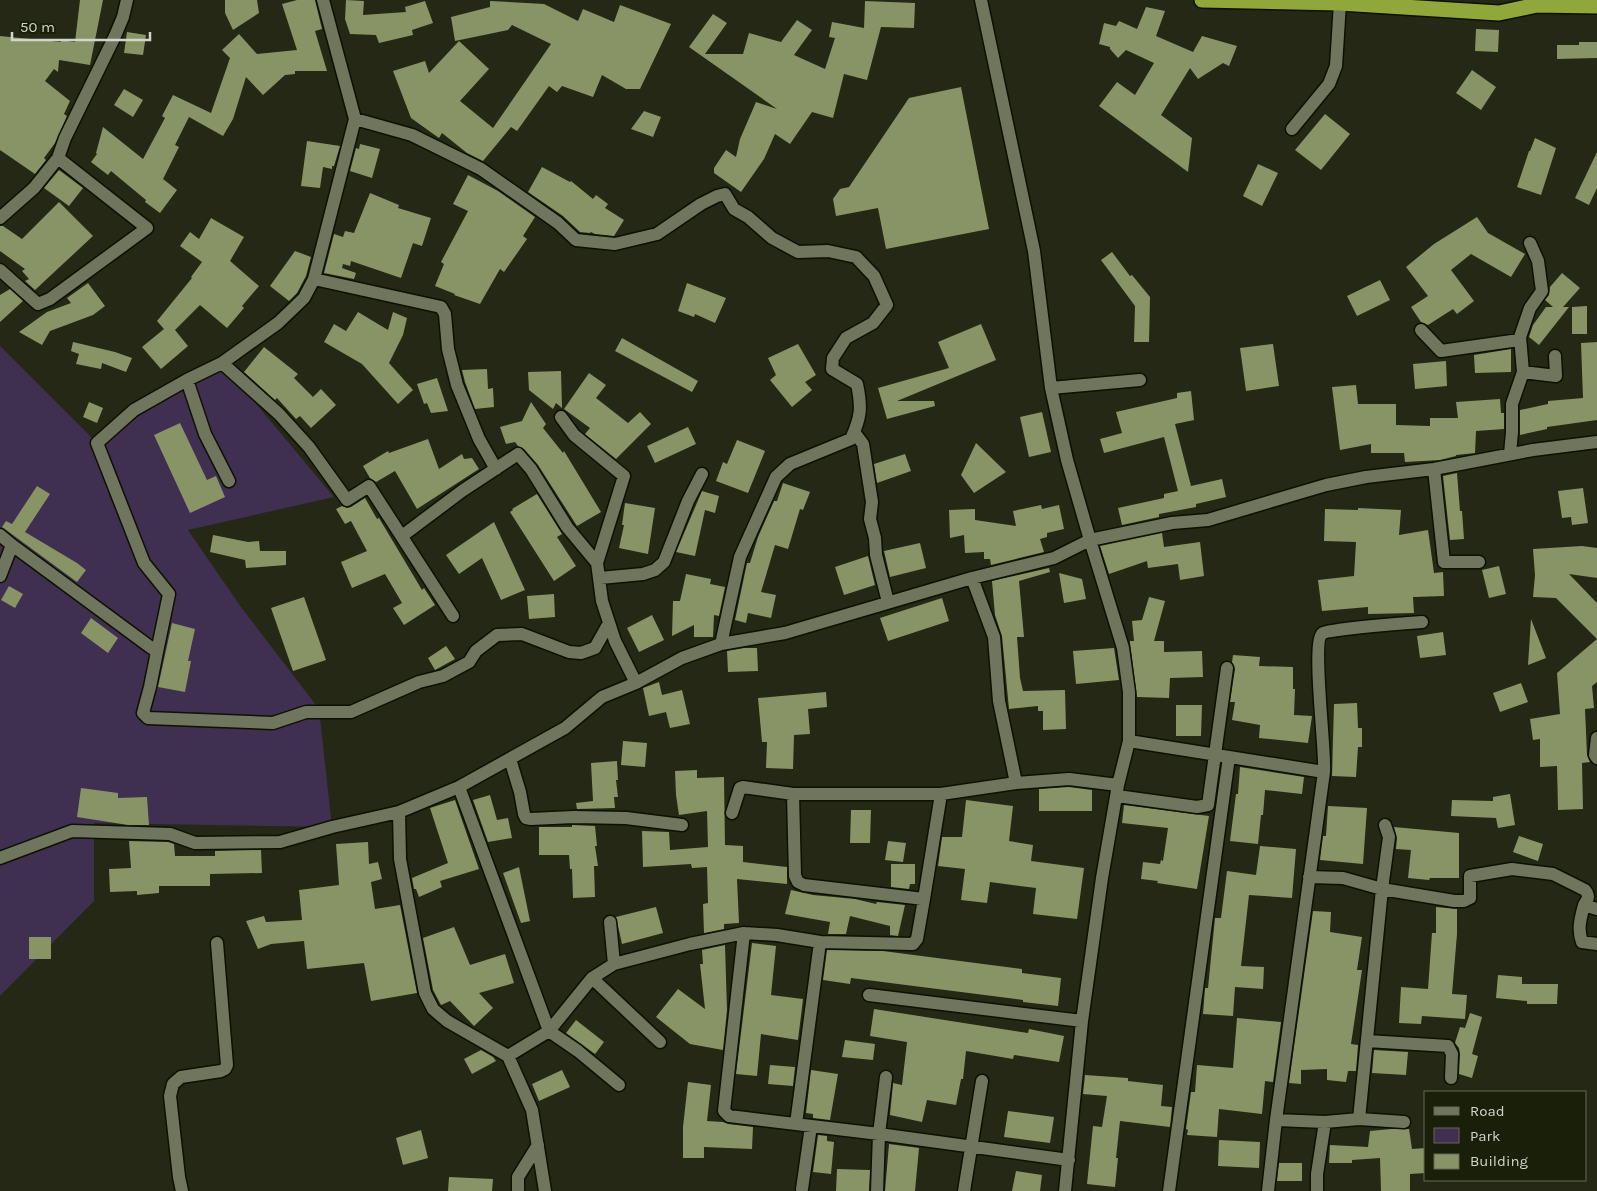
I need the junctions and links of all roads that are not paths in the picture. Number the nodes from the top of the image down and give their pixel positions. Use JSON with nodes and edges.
{"nodes":[{"id":1,"x":127,"y":0,"type":"edge"},
{"id":2,"x":323,"y":0,"type":"edge"},
{"id":3,"x":981,"y":0,"type":"edge"},
{"id":4,"x":1202,"y":0,"type":"edge"},
{"id":5,"x":1340,"y":3,"type":"junction"},
{"id":6,"x":1532,"y":3,"type":"edge"},
{"id":7,"x":1589,"y":4,"type":"edge"},
{"id":8,"x":356,"y":119,"type":"junction"},
{"id":9,"x":1292,"y":130,"type":"dead end"},
{"id":10,"x":58,"y":158,"type":"junction"},
{"id":11,"x":0,"y":218,"type":"edge"},
{"id":12,"x":1530,"y":243,"type":"dead end"},
{"id":13,"x":0,"y":270,"type":"edge"},
{"id":14,"x":314,"y":279,"type":"junction"},
{"id":15,"x":1421,"y":330,"type":"dead end"},
{"id":16,"x":1520,"y":337,"type":"junction"},
{"id":17,"x":1554,"y":356,"type":"dead end"},
{"id":18,"x":222,"y":363,"type":"junction"},
{"id":19,"x":1523,"y":372,"type":"junction"},
{"id":20,"x":188,"y":380,"type":"junction"},
{"id":21,"x":1140,"y":380,"type":"dead end"},
{"id":22,"x":1051,"y":388,"type":"junction"},
{"id":23,"x":561,"y":418,"type":"dead end"},
{"id":24,"x":854,"y":432,"type":"junction"},
{"id":25,"x":1597,"y":442,"type":"edge"},
{"id":26,"x":1510,"y":454,"type":"junction"},
{"id":27,"x":496,"y":469,"type":"junction"},
{"id":28,"x":1434,"y":469,"type":"junction"},
{"id":29,"x":702,"y":474,"type":"dead end"},
{"id":30,"x":230,"y":481,"type":"dead end"},
{"id":31,"x":0,"y":535,"type":"edge"},
{"id":32,"x":402,"y":536,"type":"junction"},
{"id":33,"x":1090,"y":540,"type":"junction"},
{"id":34,"x":12,"y":545,"type":"junction"},
{"id":35,"x":1479,"y":562,"type":"dead end"},
{"id":36,"x":597,"y":563,"type":"junction"},
{"id":37,"x":0,"y":576,"type":"edge"},
{"id":38,"x":600,"y":578,"type":"junction"},
{"id":39,"x":972,"y":578,"type":"junction"},
{"id":40,"x":888,"y":602,"type":"junction"},
{"id":41,"x":453,"y":616,"type":"dead end"},
{"id":42,"x":1422,"y":622,"type":"dead end"},
{"id":43,"x":609,"y":623,"type":"junction"},
{"id":44,"x":721,"y":644,"type":"junction"},
{"id":45,"x":157,"y":652,"type":"junction"},
{"id":46,"x":1227,"y":668,"type":"dead end"},
{"id":47,"x":636,"y":683,"type":"junction"},
{"id":48,"x":1597,"y":738,"type":"edge"},
{"id":49,"x":1129,"y":742,"type":"junction"},
{"id":50,"x":1216,"y":755,"type":"junction"},
{"id":51,"x":1229,"y":757,"type":"junction"},
{"id":52,"x":1597,"y":758,"type":"edge"},
{"id":53,"x":510,"y":759,"type":"junction"},
{"id":54,"x":1324,"y":772,"type":"junction"},
{"id":55,"x":1016,"y":783,"type":"junction"},
{"id":56,"x":459,"y":787,"type":"junction"},
{"id":57,"x":1118,"y":791,"type":"junction"},
{"id":58,"x":793,"y":794,"type":"junction"},
{"id":59,"x":941,"y":794,"type":"junction"},
{"id":60,"x":399,"y":812,"type":"junction"},
{"id":61,"x":732,"y":813,"type":"dead end"},
{"id":62,"x":682,"y":825,"type":"dead end"},
{"id":63,"x":1385,"y":825,"type":"dead end"},
{"id":64,"x":0,"y":858,"type":"edge"},
{"id":65,"x":1309,"y":877,"type":"junction"},
{"id":66,"x":1382,"y":889,"type":"junction"},
{"id":67,"x":924,"y":899,"type":"junction"},
{"id":68,"x":1584,"y":905,"type":"junction"},
{"id":69,"x":1597,"y":909,"type":"edge"},
{"id":70,"x":610,"y":922,"type":"dead end"},
{"id":71,"x":744,"y":933,"type":"junction"},
{"id":72,"x":820,"y":942,"type":"junction"},
{"id":73,"x":217,"y":943,"type":"dead end"},
{"id":74,"x":1597,"y":944,"type":"edge"},
{"id":75,"x":614,"y":964,"type":"junction"},
{"id":76,"x":592,"y":978,"type":"junction"},
{"id":77,"x":869,"y":995,"type":"dead end"},
{"id":78,"x":1082,"y":1020,"type":"junction"},
{"id":79,"x":549,"y":1031,"type":"junction"},
{"id":80,"x":1367,"y":1041,"type":"junction"},
{"id":81,"x":660,"y":1042,"type":"dead end"},
{"id":82,"x":508,"y":1056,"type":"junction"},
{"id":83,"x":886,"y":1076,"type":"dead end"},
{"id":84,"x":1451,"y":1078,"type":"dead end"},
{"id":85,"x":982,"y":1082,"type":"dead end"},
{"id":86,"x":619,"y":1085,"type":"dead end"},
{"id":87,"x":1359,"y":1119,"type":"junction"},
{"id":88,"x":1276,"y":1120,"type":"junction"},
{"id":89,"x":1325,"y":1122,"type":"junction"},
{"id":90,"x":1404,"y":1122,"type":"dead end"},
{"id":91,"x":796,"y":1124,"type":"junction"},
{"id":92,"x":811,"y":1126,"type":"junction"},
{"id":93,"x":879,"y":1134,"type":"junction"},
{"id":94,"x":538,"y":1145,"type":"junction"},
{"id":95,"x":970,"y":1147,"type":"junction"},
{"id":96,"x":1069,"y":1160,"type":"junction"},
{"id":97,"x":802,"y":1189,"type":"dead end"},
{"id":98,"x":182,"y":1191,"type":"edge"},
{"id":99,"x":518,"y":1191,"type":"edge"},
{"id":100,"x":546,"y":1191,"type":"edge"},
{"id":101,"x":877,"y":1191,"type":"edge"},
{"id":102,"x":964,"y":1191,"type":"edge"},
{"id":103,"x":1065,"y":1191,"type":"edge"},
{"id":104,"x":1169,"y":1191,"type":"edge"},
{"id":105,"x":1268,"y":1191,"type":"edge"},
{"id":106,"x":1317,"y":1191,"type":"edge"}],
"edges":[{"from":1,"to":10,"type":"street"},
{"from":2,"to":8,"type":"street"},
{"from":3,"to":22,"type":"street"},
{"from":4,"to":5,"type":"highway"},
{"from":5,"to":6,"type":"highway"},
{"from":5,"to":9,"type":"street"},
{"from":6,"to":7,"type":"highway"},
{"from":8,"to":14,"type":"street"},
{"from":8,"to":24,"type":"street"},
{"from":10,"to":11,"type":"street"},
{"from":10,"to":13,"type":"street"},
{"from":12,"to":16,"type":"street"},
{"from":14,"to":18,"type":"street"},
{"from":14,"to":27,"type":"street"},
{"from":15,"to":16,"type":"street"},
{"from":16,"to":19,"type":"street"},
{"from":17,"to":19,"type":"street"},
{"from":18,"to":20,"type":"street"},
{"from":18,"to":32,"type":"street"},
{"from":19,"to":26,"type":"street"},
{"from":20,"to":30,"type":"street"},
{"from":20,"to":45,"type":"street"},
{"from":21,"to":22,"type":"street"},
{"from":22,"to":33,"type":"street"},
{"from":23,"to":36,"type":"street"},
{"from":24,"to":40,"type":"street"},
{"from":24,"to":44,"type":"street"},
{"from":25,"to":26,"type":"street"},
{"from":26,"to":28,"type":"street"},
{"from":27,"to":32,"type":"street"},
{"from":27,"to":36,"type":"street"},
{"from":28,"to":33,"type":"street"},
{"from":28,"to":35,"type":"street"},
{"from":29,"to":38,"type":"street"},
{"from":31,"to":34,"type":"street"},
{"from":32,"to":41,"type":"street"},
{"from":33,"to":39,"type":"street"},
{"from":33,"to":49,"type":"street"},
{"from":34,"to":37,"type":"street"},
{"from":34,"to":45,"type":"street"},
{"from":36,"to":38,"type":"street"},
{"from":38,"to":43,"type":"street"},
{"from":39,"to":40,"type":"street"},
{"from":39,"to":55,"type":"street"},
{"from":40,"to":44,"type":"street"},
{"from":42,"to":54,"type":"street"},
{"from":43,"to":45,"type":"street"},
{"from":43,"to":47,"type":"street"},
{"from":44,"to":47,"type":"street"},
{"from":46,"to":50,"type":"street"},
{"from":47,"to":53,"type":"street"},
{"from":48,"to":52,"type":"street"},
{"from":49,"to":50,"type":"street"},
{"from":49,"to":57,"type":"street"},
{"from":50,"to":51,"type":"street"},
{"from":50,"to":57,"type":"street"},
{"from":51,"to":54,"type":"street"},
{"from":51,"to":104,"type":"street"},
{"from":53,"to":56,"type":"street"},
{"from":53,"to":62,"type":"street"},
{"from":54,"to":65,"type":"street"},
{"from":55,"to":57,"type":"street"},
{"from":55,"to":59,"type":"street"},
{"from":56,"to":60,"type":"street"},
{"from":56,"to":79,"type":"street"},
{"from":57,"to":78,"type":"street"},
{"from":58,"to":59,"type":"street"},
{"from":58,"to":61,"type":"street"},
{"from":58,"to":67,"type":"street"},
{"from":59,"to":67,"type":"street"},
{"from":60,"to":64,"type":"street"},
{"from":60,"to":82,"type":"street"},
{"from":63,"to":66,"type":"street"},
{"from":65,"to":66,"type":"street"},
{"from":65,"to":88,"type":"street"},
{"from":66,"to":68,"type":"street"},
{"from":66,"to":80,"type":"street"},
{"from":67,"to":72,"type":"street"},
{"from":68,"to":69,"type":"street"},
{"from":68,"to":74,"type":"street"},
{"from":70,"to":75,"type":"street"},
{"from":71,"to":72,"type":"street"},
{"from":71,"to":75,"type":"street"},
{"from":71,"to":91,"type":"street"},
{"from":72,"to":91,"type":"street"},
{"from":73,"to":98,"type":"street"},
{"from":75,"to":76,"type":"street"},
{"from":76,"to":79,"type":"street"},
{"from":76,"to":81,"type":"street"},
{"from":77,"to":78,"type":"street"},
{"from":78,"to":96,"type":"street"},
{"from":79,"to":82,"type":"street"},
{"from":79,"to":86,"type":"street"},
{"from":80,"to":84,"type":"street"},
{"from":80,"to":87,"type":"street"},
{"from":82,"to":94,"type":"street"},
{"from":83,"to":93,"type":"street"},
{"from":85,"to":95,"type":"street"},
{"from":87,"to":89,"type":"street"},
{"from":87,"to":90,"type":"street"},
{"from":88,"to":89,"type":"street"},
{"from":88,"to":105,"type":"street"},
{"from":89,"to":106,"type":"street"},
{"from":91,"to":92,"type":"street"},
{"from":92,"to":93,"type":"street"},
{"from":92,"to":97,"type":"street"},
{"from":93,"to":95,"type":"street"},
{"from":93,"to":101,"type":"street"},
{"from":94,"to":99,"type":"street"},
{"from":94,"to":100,"type":"street"},
{"from":95,"to":96,"type":"street"},
{"from":95,"to":102,"type":"street"},
{"from":96,"to":103,"type":"street"}]}
